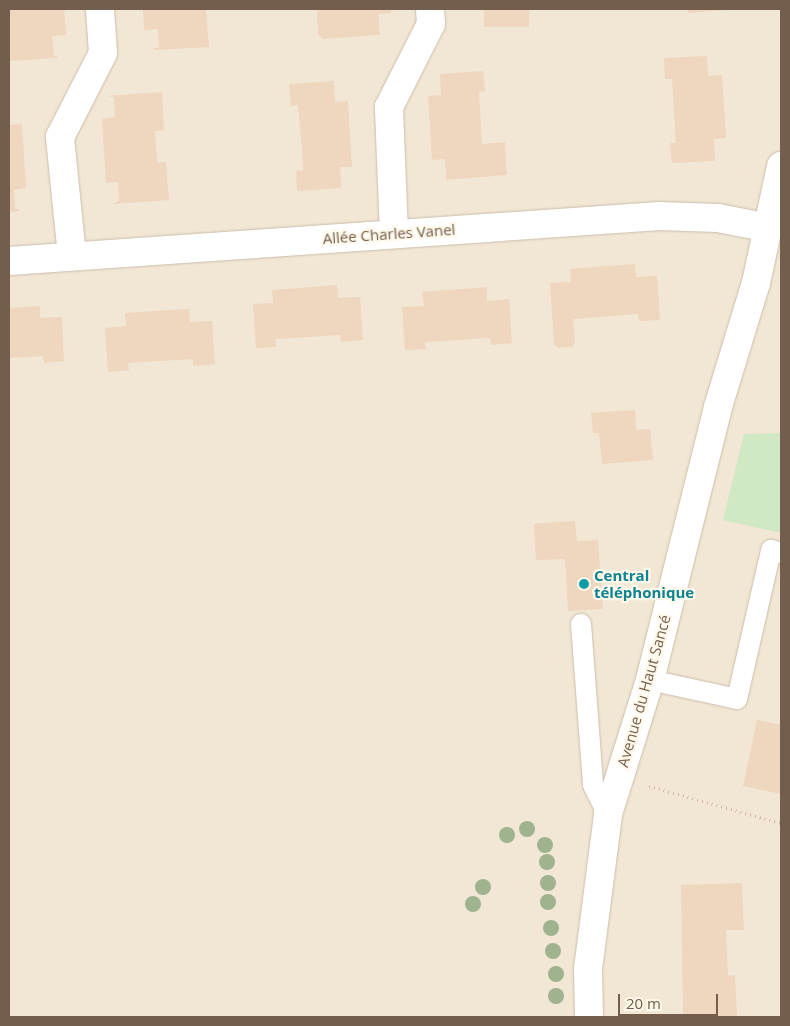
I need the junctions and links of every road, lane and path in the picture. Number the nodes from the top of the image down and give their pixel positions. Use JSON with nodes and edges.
{"nodes":[{"id":1,"x":100,"y":9,"type":"edge"},
{"id":2,"x":430,"y":9,"type":"edge"},
{"id":3,"x":781,"y":166,"type":"edge"},
{"id":4,"x":768,"y":228,"type":"junction"},
{"id":5,"x":394,"y":234,"type":"junction"},
{"id":6,"x":72,"y":256,"type":"junction"},
{"id":7,"x":9,"y":261,"type":"edge"},
{"id":8,"x":781,"y":553,"type":"edge"},
{"id":9,"x":581,"y":624,"type":"dead end"},
{"id":10,"x":650,"y":680,"type":"junction"},
{"id":11,"x":619,"y":777,"type":"junction"},
{"id":12,"x":608,"y":814,"type":"junction"},
{"id":13,"x":781,"y":823,"type":"edge"},
{"id":14,"x":589,"y":1017,"type":"edge"}],
"edges":[{"from":1,"to":6,"type":"street"},
{"from":2,"to":5,"type":"street"},
{"from":3,"to":4,"type":"street","name":"Avenue du Haut Sancé"},
{"from":4,"to":5,"type":"street","name":"Allée Charles Vanel"},
{"from":4,"to":10,"type":"street","name":"Avenue du Haut Sancé"},
{"from":5,"to":6,"type":"street","name":"Allée Charles Vanel"},
{"from":6,"to":7,"type":"street","name":"Allée Charles Vanel"},
{"from":8,"to":10,"type":"lane"},
{"from":9,"to":12,"type":"lane"},
{"from":10,"to":11,"type":"street","name":"Avenue du Haut Sancé"},
{"from":11,"to":12,"type":"street","name":"Avenue du Haut Sancé"},
{"from":11,"to":13,"type":"path"},
{"from":12,"to":14,"type":"street","name":"Avenue du Haut Sancé"}]}
